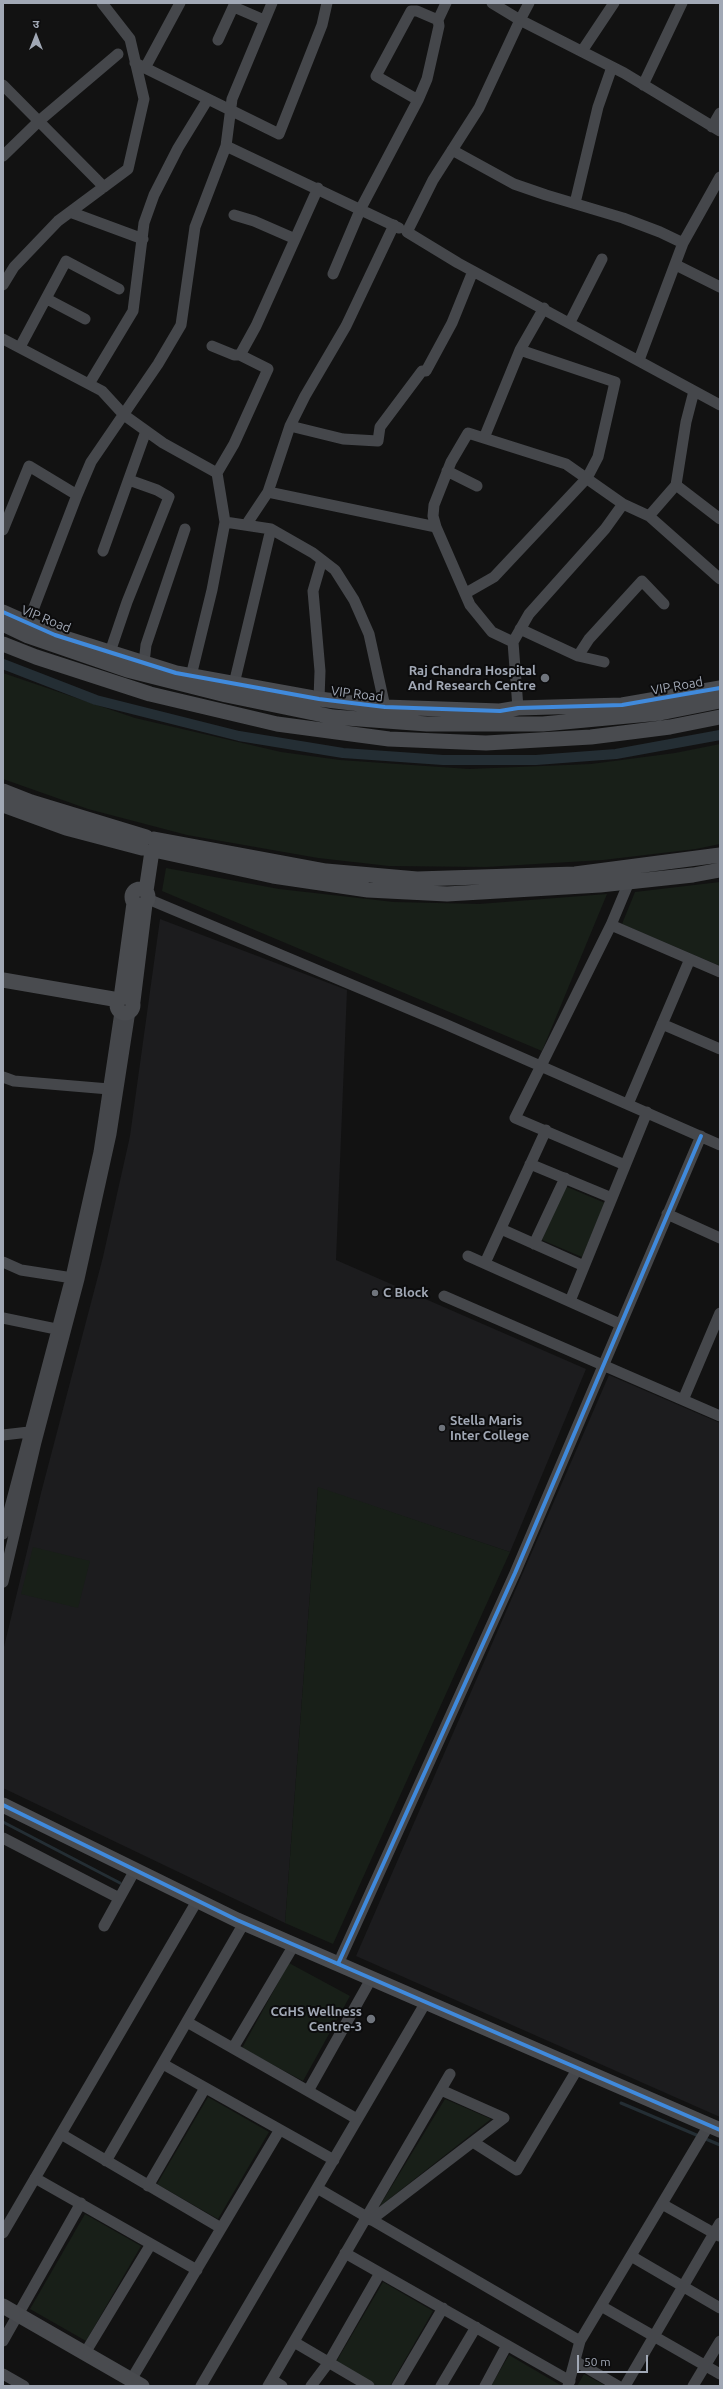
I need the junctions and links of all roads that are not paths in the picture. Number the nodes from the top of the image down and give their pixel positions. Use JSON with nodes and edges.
{"nodes":[{"id":1,"x":102,"y":3,"type":"edge"},
{"id":2,"x":180,"y":3,"type":"edge"},
{"id":3,"x":272,"y":3,"type":"edge"},
{"id":4,"x":327,"y":3,"type":"edge"},
{"id":5,"x":446,"y":3,"type":"edge"},
{"id":6,"x":492,"y":3,"type":"edge"},
{"id":7,"x":529,"y":3,"type":"edge"},
{"id":8,"x":614,"y":3,"type":"edge"},
{"id":9,"x":682,"y":3,"type":"edge"},
{"id":10,"x":234,"y":5,"type":"edge"},
{"id":11,"x":264,"y":20,"type":"junction"},
{"id":12,"x":438,"y":20,"type":"junction"},
{"id":13,"x":520,"y":20,"type":"junction"},
{"id":14,"x":218,"y":40,"type":"dead end"},
{"id":15,"x":582,"y":52,"type":"junction"},
{"id":16,"x":118,"y":54,"type":"dead end"},
{"id":17,"x":140,"y":66,"type":"junction"},
{"id":18,"x":612,"y":67,"type":"junction"},
{"id":19,"x":3,"y":85,"type":"edge"},
{"id":20,"x":643,"y":85,"type":"junction"},
{"id":21,"x":208,"y":99,"type":"junction"},
{"id":22,"x":418,"y":100,"type":"junction"},
{"id":23,"x":230,"y":110,"type":"junction"},
{"id":24,"x":720,"y":113,"type":"edge"},
{"id":25,"x":39,"y":121,"type":"junction"},
{"id":26,"x":716,"y":129,"type":"edge"},
{"id":27,"x":226,"y":146,"type":"junction"},
{"id":28,"x":452,"y":150,"type":"junction"},
{"id":29,"x":3,"y":156,"type":"edge"},
{"id":30,"x":720,"y":177,"type":"edge"},
{"id":31,"x":104,"y":187,"type":"junction"},
{"id":32,"x":318,"y":188,"type":"junction"},
{"id":33,"x":575,"y":203,"type":"junction"},
{"id":34,"x":361,"y":208,"type":"junction"},
{"id":35,"x":70,"y":212,"type":"junction"},
{"id":36,"x":234,"y":215,"type":"dead end"},
{"id":37,"x":394,"y":225,"type":"junction"},
{"id":38,"x":407,"y":232,"type":"junction"},
{"id":39,"x":293,"y":238,"type":"junction"},
{"id":40,"x":143,"y":239,"type":"junction"},
{"id":41,"x":683,"y":243,"type":"junction"},
{"id":42,"x":602,"y":259,"type":"dead end"},
{"id":43,"x":676,"y":265,"type":"junction"},
{"id":44,"x":473,"y":271,"type":"junction"},
{"id":45,"x":333,"y":274,"type":"dead end"},
{"id":46,"x":3,"y":285,"type":"edge"},
{"id":47,"x":720,"y":287,"type":"edge"},
{"id":48,"x":119,"y":289,"type":"dead end"},
{"id":49,"x":47,"y":299,"type":"junction"},
{"id":50,"x":544,"y":308,"type":"junction"},
{"id":51,"x":85,"y":319,"type":"dead end"},
{"id":52,"x":570,"y":322,"type":"junction"},
{"id":53,"x":3,"y":339,"type":"edge"},
{"id":54,"x":212,"y":346,"type":"dead end"},
{"id":55,"x":20,"y":347,"type":"junction"},
{"id":56,"x":520,"y":350,"type":"junction"},
{"id":57,"x":240,"y":355,"type":"junction"},
{"id":58,"x":639,"y":360,"type":"junction"},
{"id":59,"x":89,"y":384,"type":"junction"},
{"id":60,"x":694,"y":391,"type":"junction"},
{"id":61,"x":718,"y":401,"type":"edge"},
{"id":62,"x":124,"y":415,"type":"junction"},
{"id":63,"x":290,"y":426,"type":"junction"},
{"id":64,"x":146,"y":431,"type":"junction"},
{"id":65,"x":484,"y":438,"type":"junction"},
{"id":66,"x":448,"y":471,"type":"junction"},
{"id":67,"x":217,"y":473,"type":"junction"},
{"id":68,"x":587,"y":478,"type":"junction"},
{"id":69,"x":129,"y":480,"type":"junction"},
{"id":70,"x":676,"y":485,"type":"junction"},
{"id":71,"x":477,"y":486,"type":"dead end"},
{"id":72,"x":268,"y":492,"type":"junction"},
{"id":73,"x":77,"y":495,"type":"junction"},
{"id":74,"x":623,"y":504,"type":"junction"},
{"id":75,"x":649,"y":516,"type":"junction"},
{"id":76,"x":720,"y":519,"type":"edge"},
{"id":77,"x":225,"y":522,"type":"junction"},
{"id":78,"x":246,"y":525,"type":"junction"},
{"id":79,"x":436,"y":527,"type":"junction"},
{"id":80,"x":271,"y":528,"type":"junction"},
{"id":81,"x":185,"y":529,"type":"dead end"},
{"id":82,"x":3,"y":530,"type":"edge"},
{"id":83,"x":104,"y":550,"type":"dead end"},
{"id":84,"x":322,"y":560,"type":"junction"},
{"id":85,"x":720,"y":579,"type":"edge"},
{"id":86,"x":466,"y":593,"type":"junction"},
{"id":87,"x":664,"y":604,"type":"dead end"},
{"id":88,"x":3,"y":612,"type":"edge"},
{"id":89,"x":28,"y":623,"type":"junction"},
{"id":90,"x":3,"y":624,"type":"edge"},
{"id":91,"x":520,"y":629,"type":"junction"},
{"id":92,"x":513,"y":642,"type":"junction"},
{"id":93,"x":3,"y":644,"type":"edge"},
{"id":94,"x":110,"y":652,"type":"junction"},
{"id":95,"x":578,"y":656,"type":"junction"},
{"id":96,"x":604,"y":662,"type":"dead end"},
{"id":97,"x":144,"y":663,"type":"junction"},
{"id":98,"x":191,"y":676,"type":"junction"},
{"id":99,"x":234,"y":684,"type":"junction"},
{"id":100,"x":720,"y":688,"type":"edge"},
{"id":101,"x":319,"y":699,"type":"junction"},
{"id":102,"x":720,"y":701,"type":"edge"},
{"id":103,"x":385,"y":707,"type":"junction"},
{"id":104,"x":518,"y":708,"type":"junction"},
{"id":105,"x":720,"y":717,"type":"edge"},
{"id":106,"x":3,"y":791,"type":"edge"},
{"id":107,"x":3,"y":805,"type":"edge"},
{"id":108,"x":148,"y":846,"type":"junction"},
{"id":109,"x":720,"y":855,"type":"edge"},
{"id":110,"x":720,"y":870,"type":"edge"},
{"id":111,"x":629,"y":882,"type":"junction"},
{"id":112,"x":142,"y":897,"type":"junction"},
{"id":113,"x":611,"y":925,"type":"junction"},
{"id":114,"x":690,"y":959,"type":"junction"},
{"id":115,"x":720,"y":972,"type":"edge"},
{"id":116,"x":3,"y":980,"type":"edge"},
{"id":117,"x":3,"y":990,"type":"edge"},
{"id":118,"x":123,"y":1005,"type":"junction"},
{"id":119,"x":662,"y":1024,"type":"junction"},
{"id":120,"x":720,"y":1049,"type":"edge"},
{"id":121,"x":541,"y":1067,"type":"junction"},
{"id":122,"x":3,"y":1077,"type":"edge"},
{"id":123,"x":109,"y":1089,"type":"junction"},
{"id":124,"x":628,"y":1104,"type":"junction"},
{"id":125,"x":646,"y":1112,"type":"junction"},
{"id":126,"x":546,"y":1130,"type":"junction"},
{"id":127,"x":701,"y":1136,"type":"junction"},
{"id":128,"x":720,"y":1145,"type":"edge"},
{"id":129,"x":530,"y":1164,"type":"junction"},
{"id":130,"x":625,"y":1165,"type":"junction"},
{"id":131,"x":565,"y":1178,"type":"junction"},
{"id":132,"x":612,"y":1198,"type":"junction"},
{"id":133,"x":667,"y":1214,"type":"junction"},
{"id":134,"x":501,"y":1229,"type":"junction"},
{"id":135,"x":720,"y":1238,"type":"edge"},
{"id":136,"x":534,"y":1244,"type":"junction"},
{"id":137,"x":468,"y":1256,"type":"dead end"},
{"id":138,"x":3,"y":1262,"type":"edge"},
{"id":139,"x":485,"y":1263,"type":"junction"},
{"id":140,"x":584,"y":1266,"type":"junction"},
{"id":141,"x":75,"y":1278,"type":"junction"},
{"id":142,"x":444,"y":1296,"type":"dead end"},
{"id":143,"x":570,"y":1301,"type":"junction"},
{"id":144,"x":720,"y":1313,"type":"edge"},
{"id":145,"x":3,"y":1318,"type":"edge"},
{"id":146,"x":620,"y":1324,"type":"junction"},
{"id":147,"x":718,"y":1325,"type":"edge"},
{"id":148,"x":56,"y":1329,"type":"junction"},
{"id":149,"x":602,"y":1365,"type":"junction"},
{"id":150,"x":683,"y":1400,"type":"junction"},
{"id":151,"x":720,"y":1416,"type":"edge"},
{"id":152,"x":29,"y":1432,"type":"junction"},
{"id":153,"x":3,"y":1435,"type":"edge"},
{"id":154,"x":3,"y":1534,"type":"edge"},
{"id":155,"x":3,"y":1582,"type":"edge"},
{"id":156,"x":3,"y":1805,"type":"edge"},
{"id":157,"x":3,"y":1838,"type":"edge"},
{"id":158,"x":135,"y":1870,"type":"junction"},
{"id":159,"x":119,"y":1898,"type":"junction"},
{"id":160,"x":197,"y":1901,"type":"junction"},
{"id":161,"x":244,"y":1924,"type":"junction"},
{"id":162,"x":104,"y":1926,"type":"dead end"},
{"id":163,"x":294,"y":1945,"type":"junction"},
{"id":164,"x":338,"y":1964,"type":"junction"},
{"id":165,"x":372,"y":1979,"type":"junction"},
{"id":166,"x":426,"y":2002,"type":"junction"},
{"id":167,"x":187,"y":2022,"type":"junction"},
{"id":168,"x":233,"y":2048,"type":"junction"},
{"id":169,"x":163,"y":2064,"type":"junction"},
{"id":170,"x":578,"y":2068,"type":"junction"},
{"id":171,"x":450,"y":2074,"type":"dead end"},
{"id":172,"x":205,"y":2088,"type":"junction"},
{"id":173,"x":441,"y":2090,"type":"junction"},
{"id":174,"x":308,"y":2091,"type":"junction"},
{"id":175,"x":358,"y":2119,"type":"junction"},
{"id":176,"x":279,"y":2131,"type":"junction"},
{"id":177,"x":708,"y":2133,"type":"edge"},
{"id":178,"x":61,"y":2134,"type":"junction"},
{"id":179,"x":473,"y":2142,"type":"junction"},
{"id":180,"x":334,"y":2160,"type":"junction"},
{"id":181,"x":106,"y":2161,"type":"junction"},
{"id":182,"x":36,"y":2178,"type":"junction"},
{"id":183,"x":148,"y":2186,"type":"junction"},
{"id":184,"x":317,"y":2188,"type":"junction"},
{"id":185,"x":81,"y":2203,"type":"junction"},
{"id":186,"x":662,"y":2204,"type":"junction"},
{"id":187,"x":369,"y":2218,"type":"junction"},
{"id":188,"x":720,"y":2222,"type":"edge"},
{"id":189,"x":221,"y":2228,"type":"junction"},
{"id":190,"x":3,"y":2233,"type":"edge"},
{"id":191,"x":717,"y":2235,"type":"edge"},
{"id":192,"x":151,"y":2244,"type":"junction"},
{"id":193,"x":345,"y":2253,"type":"junction"},
{"id":194,"x":631,"y":2256,"type":"junction"},
{"id":195,"x":196,"y":2270,"type":"junction"},
{"id":196,"x":380,"y":2273,"type":"junction"},
{"id":197,"x":682,"y":2286,"type":"junction"},
{"id":198,"x":3,"y":2306,"type":"edge"},
{"id":199,"x":601,"y":2306,"type":"junction"},
{"id":200,"x":443,"y":2308,"type":"junction"},
{"id":201,"x":720,"y":2308,"type":"edge"},
{"id":202,"x":18,"y":2314,"type":"junction"},
{"id":203,"x":476,"y":2327,"type":"junction"},
{"id":204,"x":654,"y":2336,"type":"junction"},
{"id":205,"x":3,"y":2341,"type":"edge"},
{"id":206,"x":580,"y":2341,"type":"junction"},
{"id":207,"x":720,"y":2341,"type":"edge"},
{"id":208,"x":294,"y":2342,"type":"junction"},
{"id":209,"x":507,"y":2345,"type":"junction"},
{"id":210,"x":85,"y":2353,"type":"junction"},
{"id":211,"x":575,"y":2361,"type":"junction"},
{"id":212,"x":329,"y":2362,"type":"junction"},
{"id":213,"x":705,"y":2366,"type":"junction"},
{"id":214,"x":3,"y":2374,"type":"edge"},
{"id":215,"x":720,"y":2374,"type":"edge"},
{"id":216,"x":137,"y":2383,"type":"edge"},
{"id":217,"x":270,"y":2383,"type":"edge"},
{"id":218,"x":569,"y":2384,"type":"edge"},
{"id":219,"x":24,"y":2386,"type":"edge"},
{"id":220,"x":201,"y":2386,"type":"edge"},
{"id":221,"x":282,"y":2386,"type":"edge"},
{"id":222,"x":311,"y":2386,"type":"edge"},
{"id":223,"x":369,"y":2386,"type":"edge"},
{"id":224,"x":397,"y":2386,"type":"edge"},
{"id":225,"x":441,"y":2386,"type":"edge"},
{"id":226,"x":485,"y":2386,"type":"edge"},
{"id":227,"x":618,"y":2386,"type":"edge"},
{"id":228,"x":625,"y":2386,"type":"edge"},
{"id":229,"x":693,"y":2386,"type":"edge"}],
"edges":[{"from":1,"to":17,"type":"street"},
{"from":2,"to":17,"type":"street"},
{"from":3,"to":11,"type":"street"},
{"from":4,"to":23,"type":"street"},
{"from":5,"to":12,"type":"street"},
{"from":6,"to":13,"type":"street"},
{"from":7,"to":13,"type":"street"},
{"from":8,"to":15,"type":"street"},
{"from":9,"to":20,"type":"street"},
{"from":10,"to":11,"type":"street"},
{"from":10,"to":14,"type":"street"},
{"from":11,"to":23,"type":"street"},
{"from":12,"to":22,"type":"street"},
{"from":12,"to":22,"type":"street"},
{"from":13,"to":15,"type":"street"},
{"from":13,"to":28,"type":"street"},
{"from":15,"to":18,"type":"street"},
{"from":16,"to":25,"type":"street"},
{"from":17,"to":21,"type":"street"},
{"from":17,"to":31,"type":"street"},
{"from":18,"to":20,"type":"street"},
{"from":18,"to":33,"type":"street"},
{"from":19,"to":25,"type":"street"},
{"from":20,"to":26,"type":"street"},
{"from":21,"to":23,"type":"street"},
{"from":21,"to":40,"type":"street"},
{"from":22,"to":34,"type":"street"},
{"from":23,"to":27,"type":"street"},
{"from":24,"to":26,"type":"street"},
{"from":25,"to":29,"type":"street"},
{"from":25,"to":31,"type":"street"},
{"from":27,"to":32,"type":"street"},
{"from":27,"to":62,"type":"street"},
{"from":28,"to":33,"type":"street"},
{"from":28,"to":38,"type":"street"},
{"from":30,"to":41,"type":"street"},
{"from":31,"to":35,"type":"street"},
{"from":32,"to":34,"type":"street"},
{"from":32,"to":39,"type":"street"},
{"from":33,"to":41,"type":"street"},
{"from":34,"to":37,"type":"street"},
{"from":34,"to":45,"type":"street"},
{"from":35,"to":40,"type":"street"},
{"from":35,"to":46,"type":"street"},
{"from":36,"to":39,"type":"street"},
{"from":37,"to":38,"type":"street"},
{"from":37,"to":63,"type":"street"},
{"from":38,"to":44,"type":"street"},
{"from":39,"to":57,"type":"street"},
{"from":40,"to":59,"type":"street"},
{"from":41,"to":43,"type":"street"},
{"from":42,"to":52,"type":"street"},
{"from":43,"to":47,"type":"street"},
{"from":43,"to":58,"type":"street"},
{"from":44,"to":50,"type":"street"},
{"from":44,"to":63,"type":"street"},
{"from":48,"to":49,"type":"street"},
{"from":49,"to":51,"type":"street"},
{"from":49,"to":55,"type":"street"},
{"from":50,"to":52,"type":"street"},
{"from":50,"to":56,"type":"street"},
{"from":52,"to":58,"type":"street"},
{"from":53,"to":55,"type":"street"},
{"from":54,"to":57,"type":"street"},
{"from":55,"to":59,"type":"street"},
{"from":56,"to":65,"type":"street"},
{"from":56,"to":68,"type":"street"},
{"from":57,"to":67,"type":"street"},
{"from":58,"to":60,"type":"street"},
{"from":59,"to":62,"type":"street"},
{"from":60,"to":61,"type":"street"},
{"from":60,"to":70,"type":"street"},
{"from":62,"to":64,"type":"street"},
{"from":62,"to":73,"type":"street"},
{"from":63,"to":72,"type":"street"},
{"from":64,"to":67,"type":"street"},
{"from":64,"to":69,"type":"street"},
{"from":65,"to":66,"type":"street"},
{"from":65,"to":68,"type":"street"},
{"from":66,"to":71,"type":"street"},
{"from":66,"to":79,"type":"street"},
{"from":67,"to":77,"type":"street"},
{"from":68,"to":74,"type":"street"},
{"from":68,"to":86,"type":"street"},
{"from":69,"to":83,"type":"street"},
{"from":69,"to":94,"type":"street"},
{"from":70,"to":75,"type":"street"},
{"from":70,"to":76,"type":"street"},
{"from":72,"to":78,"type":"street"},
{"from":72,"to":79,"type":"street"},
{"from":73,"to":82,"type":"street"},
{"from":73,"to":89,"type":"street"},
{"from":74,"to":75,"type":"street"},
{"from":74,"to":91,"type":"street"},
{"from":75,"to":85,"type":"street"},
{"from":77,"to":78,"type":"street"},
{"from":77,"to":98,"type":"street"},
{"from":78,"to":80,"type":"street"},
{"from":79,"to":86,"type":"street"},
{"from":80,"to":84,"type":"street"},
{"from":80,"to":99,"type":"street"},
{"from":81,"to":97,"type":"street"},
{"from":84,"to":101,"type":"street"},
{"from":84,"to":103,"type":"street"},
{"from":86,"to":92,"type":"street"},
{"from":87,"to":95,"type":"street"},
{"from":88,"to":89,"type":"street","name":"VIP Road"},
{"from":89,"to":94,"type":"street","name":"VIP Road"},
{"from":90,"to":102,"type":"street","name":"VIP Road"},
{"from":91,"to":92,"type":"street"},
{"from":91,"to":95,"type":"street"},
{"from":92,"to":104,"type":"street"},
{"from":93,"to":105,"type":"street"},
{"from":94,"to":97,"type":"street","name":"VIP Road"},
{"from":95,"to":96,"type":"street"},
{"from":97,"to":98,"type":"street","name":"VIP Road"},
{"from":98,"to":99,"type":"street","name":"VIP Road"},
{"from":99,"to":101,"type":"street","name":"VIP Road"},
{"from":100,"to":104,"type":"street","name":"VIP Road"},
{"from":101,"to":103,"type":"street","name":"VIP Road"},
{"from":103,"to":104,"type":"street","name":"VIP Road"},
{"from":106,"to":108,"type":"street"},
{"from":107,"to":108,"type":"street"},
{"from":108,"to":109,"type":"street"},
{"from":108,"to":111,"type":"street"},
{"from":108,"to":112,"type":"street"},
{"from":110,"to":111,"type":"street"},
{"from":111,"to":113,"type":"street"},
{"from":112,"to":118,"type":"street"},
{"from":112,"to":121,"type":"street"},
{"from":113,"to":114,"type":"street"},
{"from":113,"to":121,"type":"street"},
{"from":114,"to":115,"type":"street"},
{"from":114,"to":119,"type":"street"},
{"from":116,"to":118,"type":"street"},
{"from":117,"to":118,"type":"street"},
{"from":118,"to":123,"type":"street"},
{"from":118,"to":141,"type":"street"},
{"from":119,"to":120,"type":"street"},
{"from":119,"to":124,"type":"street"},
{"from":121,"to":124,"type":"street"},
{"from":121,"to":126,"type":"street"},
{"from":122,"to":123,"type":"street"},
{"from":123,"to":141,"type":"street"},
{"from":124,"to":125,"type":"street"},
{"from":125,"to":127,"type":"street"},
{"from":125,"to":130,"type":"street"},
{"from":126,"to":129,"type":"street"},
{"from":126,"to":130,"type":"street"},
{"from":127,"to":128,"type":"street"},
{"from":127,"to":133,"type":"street"},
{"from":129,"to":131,"type":"street"},
{"from":129,"to":134,"type":"street"},
{"from":130,"to":132,"type":"street"},
{"from":131,"to":132,"type":"street"},
{"from":131,"to":136,"type":"street"},
{"from":132,"to":140,"type":"street"},
{"from":133,"to":135,"type":"street"},
{"from":133,"to":146,"type":"street"},
{"from":134,"to":136,"type":"street"},
{"from":134,"to":139,"type":"street"},
{"from":136,"to":140,"type":"street"},
{"from":137,"to":139,"type":"street"},
{"from":138,"to":141,"type":"street"},
{"from":139,"to":143,"type":"street"},
{"from":140,"to":143,"type":"street"},
{"from":141,"to":148,"type":"street"},
{"from":141,"to":155,"type":"street"},
{"from":142,"to":149,"type":"street"},
{"from":143,"to":146,"type":"street"},
{"from":144,"to":147,"type":"street"},
{"from":145,"to":148,"type":"street"},
{"from":146,"to":149,"type":"street"},
{"from":147,"to":150,"type":"street"},
{"from":148,"to":152,"type":"street"},
{"from":149,"to":150,"type":"street"},
{"from":149,"to":164,"type":"street"},
{"from":150,"to":151,"type":"street"},
{"from":152,"to":153,"type":"street"},
{"from":152,"to":154,"type":"street"},
{"from":156,"to":158,"type":"street"},
{"from":157,"to":159,"type":"street"},
{"from":158,"to":159,"type":"street"},
{"from":158,"to":160,"type":"street"},
{"from":159,"to":162,"type":"street"},
{"from":160,"to":161,"type":"street"},
{"from":160,"to":178,"type":"street"},
{"from":161,"to":163,"type":"street"},
{"from":161,"to":167,"type":"street"},
{"from":163,"to":164,"type":"street"},
{"from":163,"to":168,"type":"street"},
{"from":164,"to":165,"type":"street"},
{"from":165,"to":166,"type":"street"},
{"from":165,"to":174,"type":"street"},
{"from":166,"to":170,"type":"street"},
{"from":166,"to":175,"type":"street"},
{"from":167,"to":168,"type":"street"},
{"from":167,"to":169,"type":"street"},
{"from":168,"to":174,"type":"street"},
{"from":169,"to":172,"type":"street"},
{"from":169,"to":181,"type":"street"},
{"from":170,"to":177,"type":"street"},
{"from":170,"to":179,"type":"street"},
{"from":171,"to":173,"type":"street"},
{"from":172,"to":176,"type":"street"},
{"from":172,"to":183,"type":"street"},
{"from":173,"to":179,"type":"street"},
{"from":173,"to":187,"type":"street"},
{"from":174,"to":175,"type":"street"},
{"from":175,"to":180,"type":"street"},
{"from":176,"to":180,"type":"street"},
{"from":176,"to":189,"type":"street"},
{"from":177,"to":186,"type":"street"},
{"from":178,"to":181,"type":"street"},
{"from":178,"to":182,"type":"street"},
{"from":179,"to":187,"type":"street"},
{"from":180,"to":184,"type":"street"},
{"from":181,"to":183,"type":"street"},
{"from":182,"to":185,"type":"street"},
{"from":182,"to":190,"type":"street"},
{"from":183,"to":189,"type":"street"},
{"from":184,"to":187,"type":"street"},
{"from":184,"to":220,"type":"street"},
{"from":185,"to":192,"type":"street"},
{"from":185,"to":202,"type":"street"},
{"from":186,"to":191,"type":"street"},
{"from":186,"to":194,"type":"street"},
{"from":187,"to":193,"type":"street"},
{"from":187,"to":206,"type":"street"},
{"from":188,"to":191,"type":"street"},
{"from":189,"to":195,"type":"street"},
{"from":191,"to":197,"type":"street"},
{"from":192,"to":195,"type":"street"},
{"from":192,"to":210,"type":"street"},
{"from":193,"to":196,"type":"street"},
{"from":193,"to":208,"type":"street"},
{"from":194,"to":197,"type":"street"},
{"from":194,"to":199,"type":"street"},
{"from":195,"to":216,"type":"street"},
{"from":196,"to":200,"type":"street"},
{"from":196,"to":212,"type":"street"},
{"from":197,"to":201,"type":"street"},
{"from":197,"to":204,"type":"street"},
{"from":198,"to":202,"type":"street"},
{"from":199,"to":204,"type":"street"},
{"from":199,"to":206,"type":"street"},
{"from":200,"to":203,"type":"street"},
{"from":200,"to":224,"type":"street"},
{"from":202,"to":205,"type":"street"},
{"from":202,"to":210,"type":"street"},
{"from":203,"to":209,"type":"street"},
{"from":203,"to":225,"type":"street"},
{"from":204,"to":213,"type":"street"},
{"from":204,"to":228,"type":"street"},
{"from":206,"to":211,"type":"street"},
{"from":207,"to":213,"type":"street"},
{"from":208,"to":212,"type":"street"},
{"from":208,"to":217,"type":"street"},
{"from":209,"to":218,"type":"street"},
{"from":209,"to":226,"type":"street"},
{"from":210,"to":216,"type":"street"},
{"from":211,"to":218,"type":"street"},
{"from":211,"to":227,"type":"street"},
{"from":212,"to":222,"type":"street"},
{"from":212,"to":223,"type":"street"},
{"from":213,"to":215,"type":"street"},
{"from":213,"to":229,"type":"street"},
{"from":214,"to":219,"type":"street"},
{"from":217,"to":221,"type":"street"}]}
